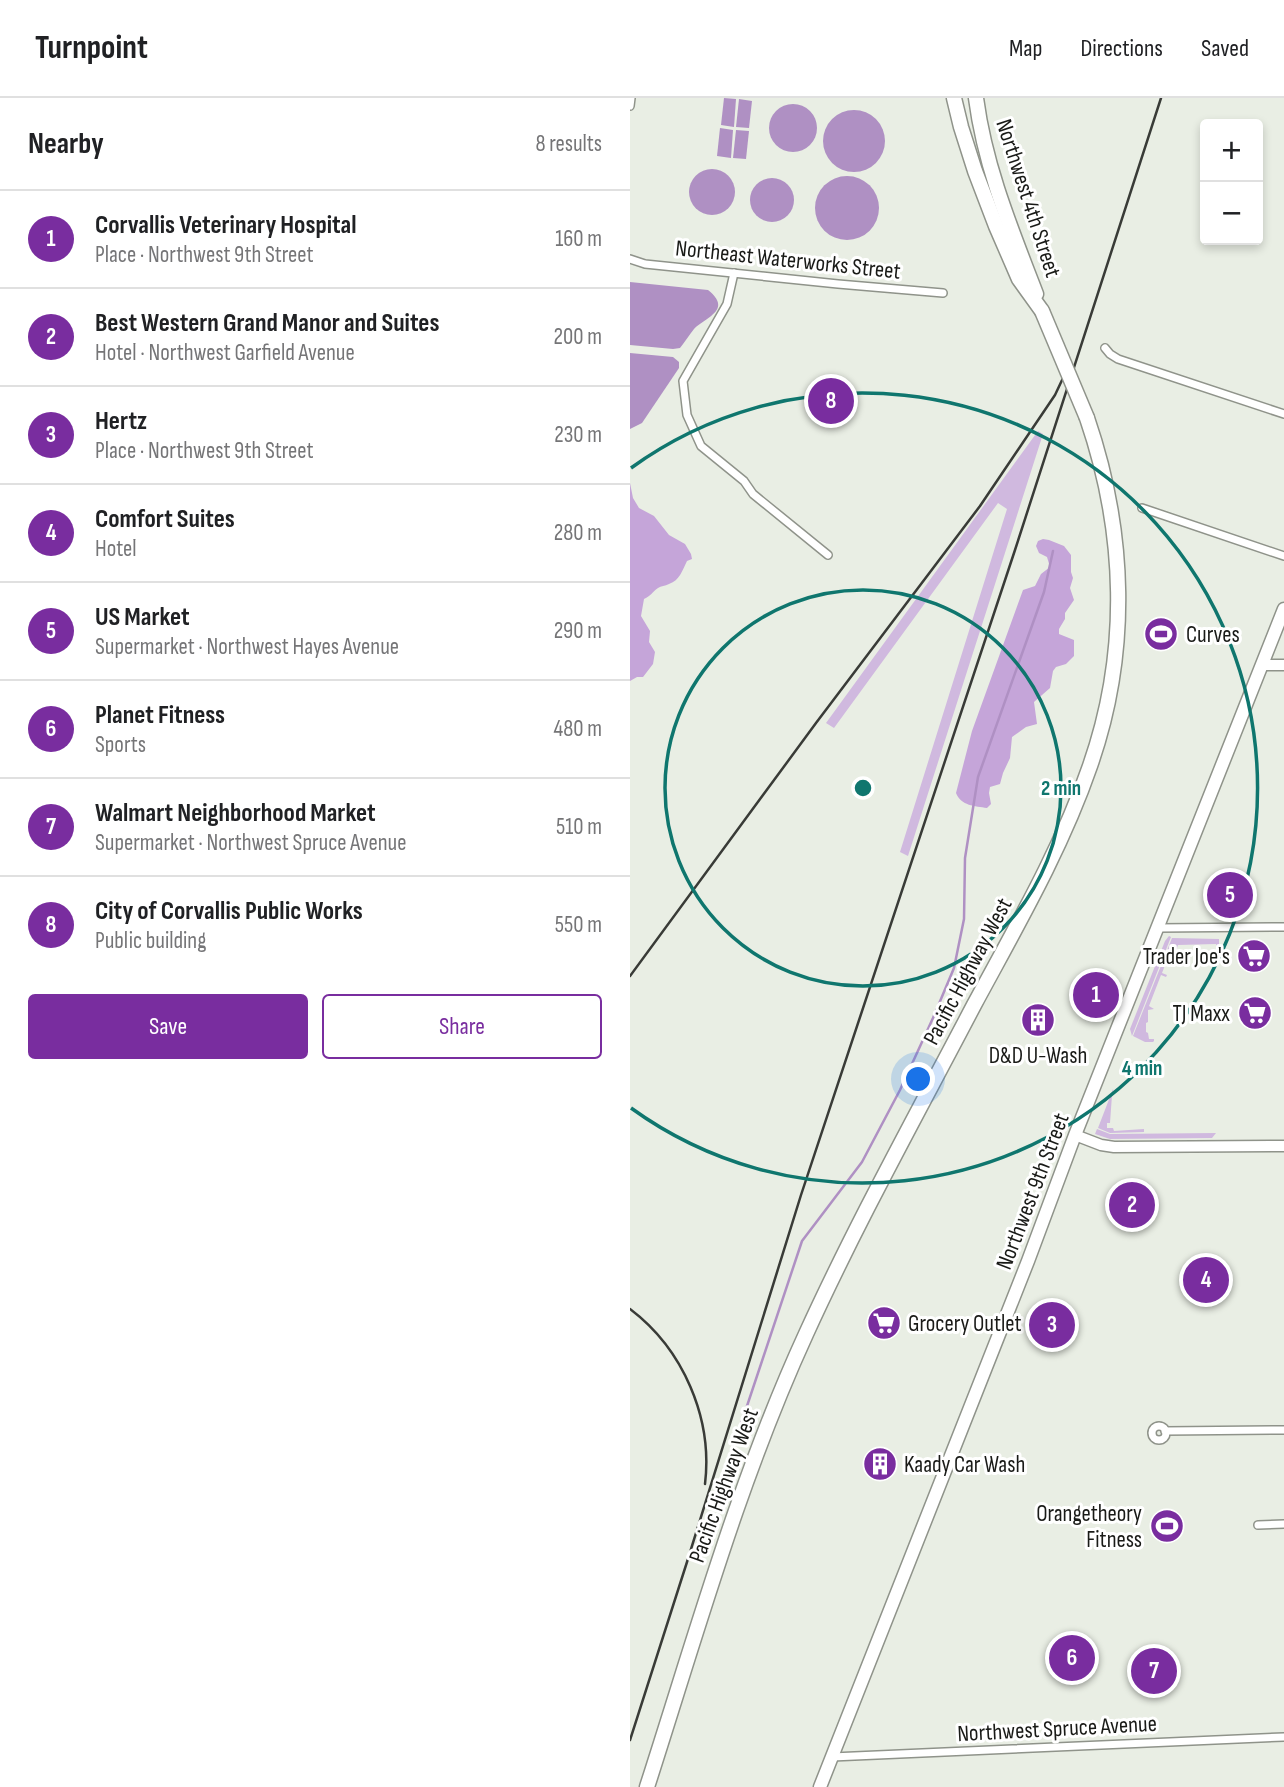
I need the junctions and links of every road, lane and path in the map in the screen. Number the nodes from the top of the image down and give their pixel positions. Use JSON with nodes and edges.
{"nodes":[{"id":1,"x":631,"y":98,"type":"edge"},
{"id":2,"x":954,"y":98,"type":"edge"},
{"id":3,"x":976,"y":98,"type":"edge"},
{"id":4,"x":630,"y":106,"type":"edge"},
{"id":5,"x":630,"y":259,"type":"edge"},
{"id":6,"x":734,"y":273,"type":"junction"},
{"id":7,"x":943,"y":293,"type":"dead end"},
{"id":8,"x":1042,"y":311,"type":"junction"},
{"id":9,"x":1105,"y":348,"type":"dead end"},
{"id":10,"x":1284,"y":414,"type":"edge"},
{"id":11,"x":1142,"y":508,"type":"dead end"},
{"id":12,"x":828,"y":555,"type":"dead end"},
{"id":13,"x":1284,"y":556,"type":"edge"},
{"id":14,"x":1284,"y":609,"type":"edge"},
{"id":15,"x":1262,"y":665,"type":"junction"},
{"id":16,"x":1284,"y":665,"type":"edge"},
{"id":17,"x":1284,"y":927,"type":"edge"},
{"id":18,"x":1158,"y":928,"type":"junction"},
{"id":19,"x":1075,"y":1135,"type":"junction"},
{"id":20,"x":1284,"y":1146,"type":"edge"},
{"id":21,"x":1284,"y":1430,"type":"edge"},
{"id":22,"x":1166,"y":1431,"type":"dead end"},
{"id":23,"x":1284,"y":1524,"type":"edge"},
{"id":24,"x":1258,"y":1525,"type":"dead end"},
{"id":25,"x":1284,"y":1737,"type":"edge"},
{"id":26,"x":832,"y":1757,"type":"junction"},
{"id":27,"x":646,"y":1787,"type":"edge"},
{"id":28,"x":820,"y":1787,"type":"edge"}],
"edges":[{"from":1,"to":4,"type":"street"},
{"from":2,"to":8,"type":"highway"},
{"from":3,"to":8,"type":"highway","name":"Northwest 4th Street"},
{"from":5,"to":6,"type":"street","name":"Northeast Waterworks Street"},
{"from":6,"to":7,"type":"street","name":"Northeast Waterworks Street"},
{"from":6,"to":12,"type":"street"},
{"from":8,"to":27,"type":"highway","name":"Pacific Highway West","bridge":true},
{"from":9,"to":10,"type":"street"},
{"from":11,"to":13,"type":"street"},
{"from":14,"to":15,"type":"main road","name":"Northwest 9th Street"},
{"from":15,"to":16,"type":"street"},
{"from":15,"to":18,"type":"main road","name":"Northwest 9th Street"},
{"from":17,"to":18,"type":"street"},
{"from":18,"to":19,"type":"main road","name":"Northwest 9th Street"},
{"from":19,"to":20,"type":"street"},
{"from":19,"to":26,"type":"main road","name":"Northwest 9th Street"},
{"from":21,"to":22,"type":"street"},
{"from":23,"to":24,"type":"street"},
{"from":25,"to":26,"type":"street","name":"Northwest Spruce Avenue"},
{"from":26,"to":28,"type":"main road","name":"Northwest 9th Street"}]}
